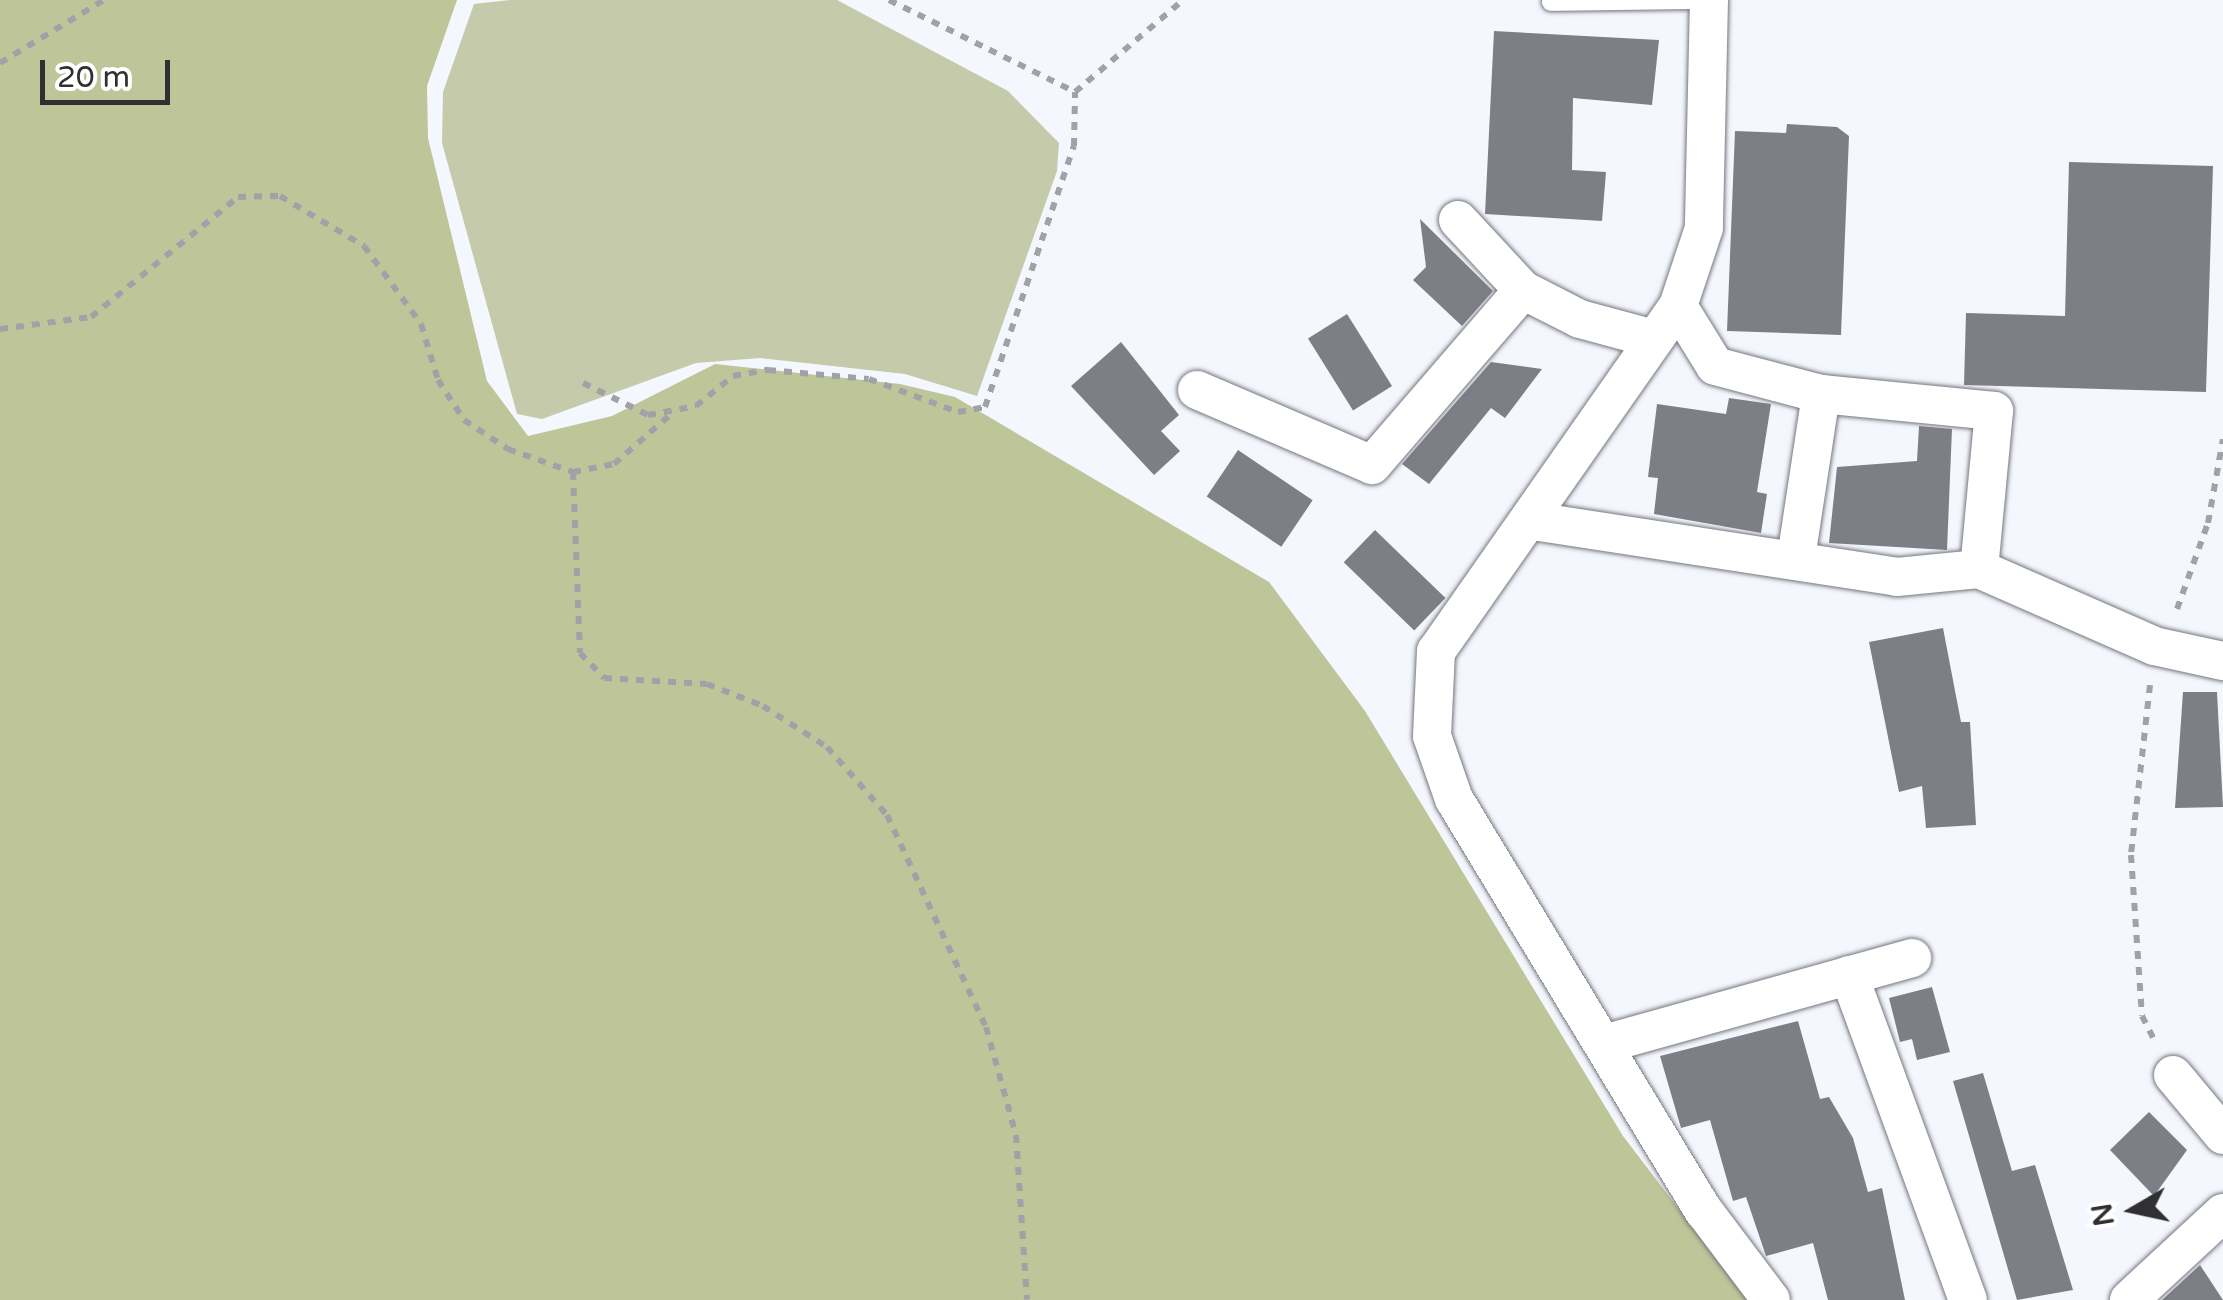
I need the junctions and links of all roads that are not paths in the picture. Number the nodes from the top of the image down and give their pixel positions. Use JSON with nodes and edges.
{"nodes":[{"id":1,"x":1705,"y":0,"type":"edge"},
{"id":2,"x":1551,"y":2,"type":"edge"},
{"id":3,"x":1458,"y":220,"type":"dead end"},
{"id":4,"x":1523,"y":290,"type":"junction"},
{"id":5,"x":1678,"y":306,"type":"junction"},
{"id":6,"x":1654,"y":338,"type":"junction"},
{"id":7,"x":1197,"y":390,"type":"dead end"},
{"id":8,"x":1821,"y":394,"type":"junction"},
{"id":9,"x":1533,"y":521,"type":"junction"},
{"id":10,"x":1796,"y":558,"type":"junction"},
{"id":11,"x":1979,"y":570,"type":"junction"},
{"id":12,"x":2223,"y":662,"type":"edge"},
{"id":13,"x":1912,"y":958,"type":"dead end"},
{"id":14,"x":1849,"y":976,"type":"junction"},
{"id":15,"x":1604,"y":1044,"type":"junction"},
{"id":16,"x":2174,"y":1074,"type":"road end"},
{"id":17,"x":2223,"y":1135,"type":"edge"},
{"id":18,"x":2223,"y":1214,"type":"edge"},
{"id":19,"x":1771,"y":1300,"type":"edge"},
{"id":20,"x":1968,"y":1300,"type":"edge"},
{"id":21,"x":2129,"y":1300,"type":"edge"}],
"edges":[{"from":1,"to":2,"type":"lane"},
{"from":1,"to":5,"type":"street"},
{"from":3,"to":4,"type":"street"},
{"from":4,"to":6,"type":"street"},
{"from":4,"to":7,"type":"street"},
{"from":5,"to":6,"type":"street"},
{"from":5,"to":8,"type":"street"},
{"from":6,"to":9,"type":"street"},
{"from":8,"to":10,"type":"street"},
{"from":8,"to":11,"type":"street"},
{"from":9,"to":10,"type":"street"},
{"from":9,"to":15,"type":"street"},
{"from":10,"to":11,"type":"street"},
{"from":11,"to":12,"type":"street"},
{"from":13,"to":14,"type":"street"},
{"from":14,"to":15,"type":"street"},
{"from":14,"to":20,"type":"street"},
{"from":15,"to":19,"type":"street"},
{"from":16,"to":17,"type":"street"},
{"from":18,"to":21,"type":"street"}]}
